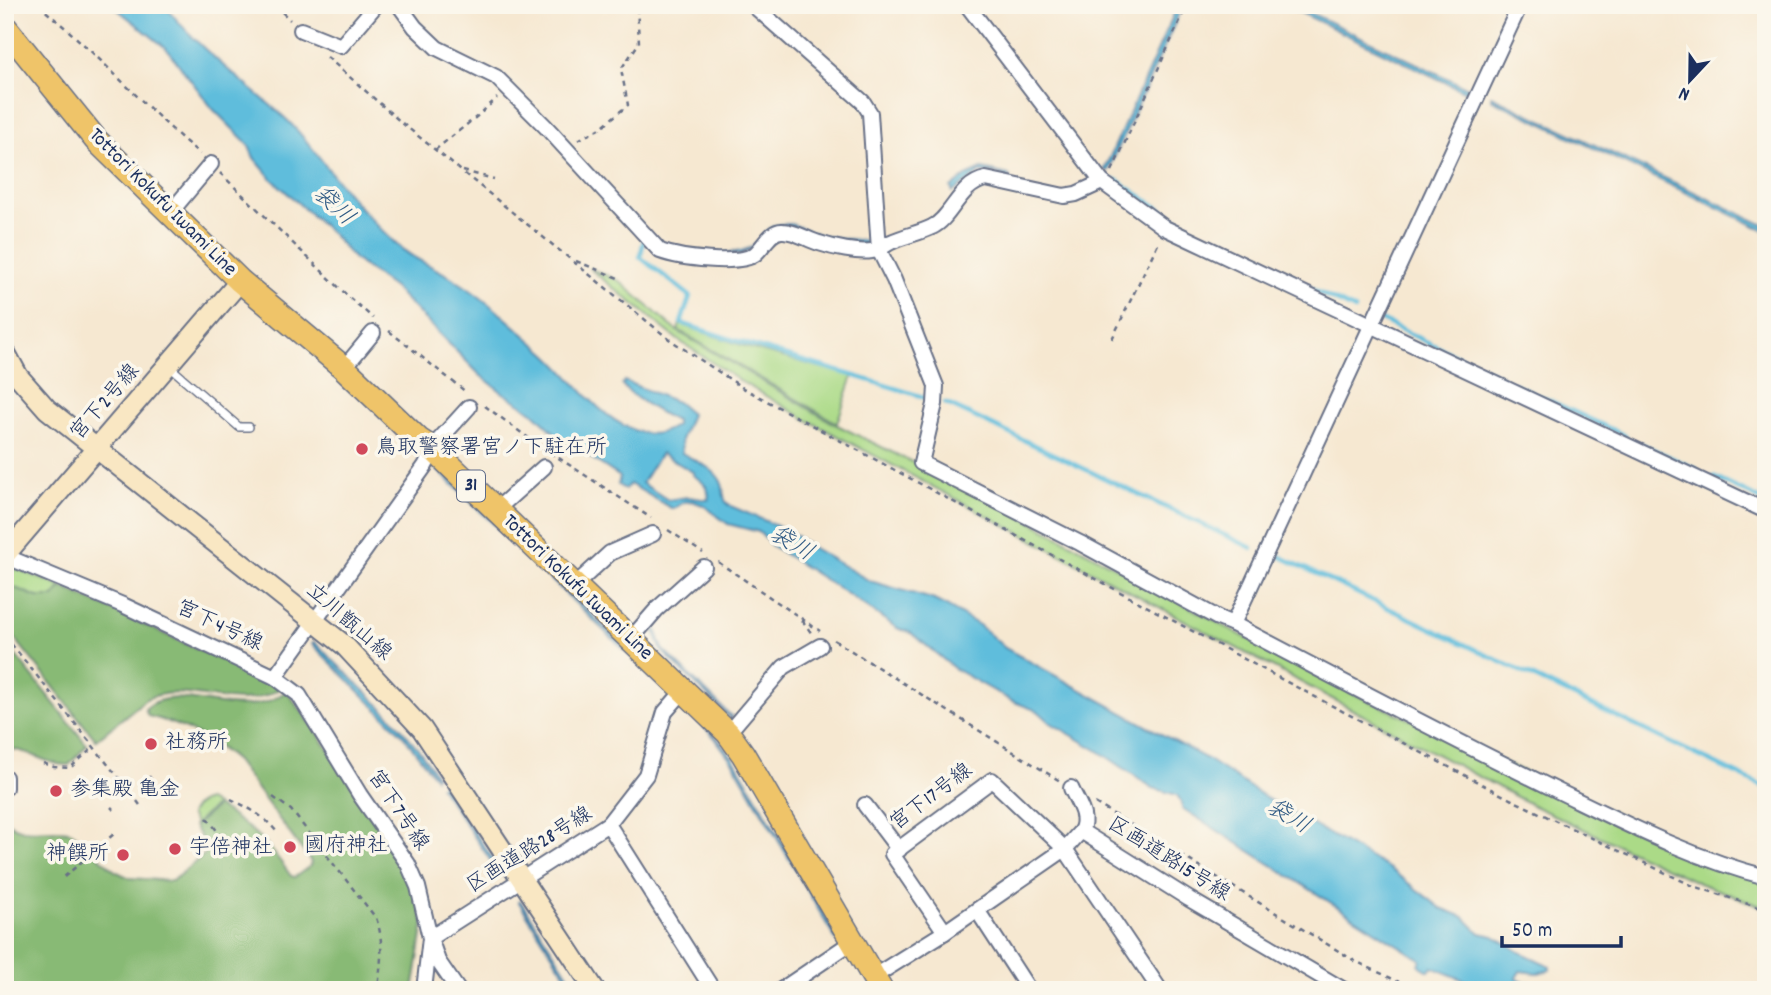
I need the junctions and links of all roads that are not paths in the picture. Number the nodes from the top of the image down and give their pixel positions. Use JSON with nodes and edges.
{"nodes":[{"id":1,"x":376,"y":5,"type":"edge"},
{"id":2,"x":400,"y":5,"type":"edge"},
{"id":3,"x":967,"y":5,"type":"edge"},
{"id":4,"x":1520,"y":5,"type":"edge"},
{"id":5,"x":758,"y":6,"type":"edge"},
{"id":6,"x":5,"y":27,"type":"edge"},
{"id":7,"x":301,"y":30,"type":"road end"},
{"id":8,"x":211,"y":164,"type":"road end"},
{"id":9,"x":1104,"y":183,"type":"junction"},
{"id":10,"x":170,"y":213,"type":"junction"},
{"id":11,"x":879,"y":250,"type":"junction"},
{"id":12,"x":240,"y":281,"type":"junction"},
{"id":13,"x":1371,"y":325,"type":"junction"},
{"id":14,"x":376,"y":328,"type":"road end"},
{"id":15,"x":5,"y":352,"type":"edge"},
{"id":16,"x":168,"y":366,"type":"junction"},
{"id":17,"x":344,"y":368,"type":"junction"},
{"id":18,"x":471,"y":400,"type":"road end"},
{"id":19,"x":248,"y":427,"type":"dead end"},
{"id":20,"x":97,"y":448,"type":"junction"},
{"id":21,"x":433,"y":449,"type":"junction"},
{"id":22,"x":544,"y":467,"type":"dead end"},
{"id":23,"x":496,"y":510,"type":"junction"},
{"id":24,"x":1766,"y":511,"type":"edge"},
{"id":25,"x":658,"y":528,"type":"road end"},
{"id":26,"x":8,"y":548,"type":"edge"},
{"id":27,"x":707,"y":560,"type":"road end"},
{"id":28,"x":574,"y":586,"type":"junction"},
{"id":29,"x":314,"y":621,"type":"junction"},
{"id":30,"x":1233,"y":624,"type":"junction"},
{"id":31,"x":824,"y":638,"type":"road end"},
{"id":32,"x":630,"y":640,"type":"junction"},
{"id":33,"x":275,"y":677,"type":"junction"},
{"id":34,"x":685,"y":690,"type":"junction"},
{"id":35,"x":727,"y":733,"type":"junction"},
{"id":36,"x":5,"y":777,"type":"edge"},
{"id":37,"x":5,"y":788,"type":"edge"},
{"id":38,"x":1071,"y":788,"type":"road end"},
{"id":39,"x":865,"y":805,"type":"dead end"},
{"id":40,"x":608,"y":824,"type":"junction"},
{"id":41,"x":1081,"y":831,"type":"junction"},
{"id":42,"x":1065,"y":849,"type":"junction"},
{"id":43,"x":899,"y":850,"type":"junction"},
{"id":44,"x":1766,"y":877,"type":"edge"},
{"id":45,"x":524,"y":880,"type":"junction"},
{"id":46,"x":977,"y":911,"type":"junction"},
{"id":47,"x":945,"y":932,"type":"junction"},
{"id":48,"x":430,"y":939,"type":"junction"},
{"id":49,"x":852,"y":942,"type":"junction"},
{"id":50,"x":877,"y":983,"type":"edge"},
{"id":51,"x":424,"y":990,"type":"edge"},
{"id":52,"x":458,"y":990,"type":"edge"},
{"id":53,"x":596,"y":990,"type":"edge"},
{"id":54,"x":713,"y":990,"type":"edge"},
{"id":55,"x":781,"y":990,"type":"edge"},
{"id":56,"x":1029,"y":990,"type":"edge"},
{"id":57,"x":1160,"y":990,"type":"edge"},
{"id":58,"x":1344,"y":990,"type":"edge"}],
"edges":[{"from":1,"to":7,"type":"street"},
{"from":2,"to":11,"type":"street"},
{"from":3,"to":9,"type":"street"},
{"from":4,"to":13,"type":"street"},
{"from":5,"to":11,"type":"street"},
{"from":6,"to":10,"type":"main road","name":"Tottori Kokufu Iwami Line","number":"31"},
{"from":8,"to":10,"type":"street"},
{"from":9,"to":11,"type":"street"},
{"from":9,"to":13,"type":"street"},
{"from":10,"to":12,"type":"main road","name":"Tottori Kokufu Iwami Line","number":"31"},
{"from":11,"to":30,"type":"street"},
{"from":12,"to":16,"type":"street","name":"宮下2号線"},
{"from":12,"to":17,"type":"main road","name":"Tottori Kokufu Iwami Line","number":"31"},
{"from":13,"to":24,"type":"street"},
{"from":13,"to":30,"type":"street"},
{"from":14,"to":17,"type":"street"},
{"from":15,"to":20,"type":"street","name":"立川甑山線"},
{"from":16,"to":19,"type":"lane"},
{"from":16,"to":20,"type":"street","name":"宮下2号線"},
{"from":17,"to":21,"type":"main road","name":"Tottori Kokufu Iwami Line","number":"31"},
{"from":18,"to":21,"type":"street","name":"宮下4号線"},
{"from":20,"to":26,"type":"street","name":"宮下2号線"},
{"from":20,"to":29,"type":"street","name":"立川甑山線"},
{"from":21,"to":23,"type":"main road","name":"Tottori Kokufu Iwami Line","number":"31"},
{"from":21,"to":29,"type":"street","name":"宮下4号線"},
{"from":22,"to":23,"type":"street"},
{"from":23,"to":28,"type":"main road","name":"Tottori Kokufu Iwami Line","number":"31"},
{"from":25,"to":28,"type":"street"},
{"from":26,"to":33,"type":"street","name":"宮下4号線"},
{"from":27,"to":32,"type":"street"},
{"from":28,"to":32,"type":"main road","name":"Tottori Kokufu Iwami Line","number":"31"},
{"from":29,"to":33,"type":"street","name":"宮下4号線"},
{"from":29,"to":45,"type":"street","name":"立川甑山線"},
{"from":30,"to":44,"type":"street"},
{"from":31,"to":35,"type":"street"},
{"from":32,"to":34,"type":"main road","name":"Tottori Kokufu Iwami Line","number":"31"},
{"from":33,"to":48,"type":"street","name":"宮下7号線"},
{"from":34,"to":35,"type":"main road","name":"Tottori Kokufu Iwami Line","number":"31"},
{"from":34,"to":40,"type":"street"},
{"from":35,"to":49,"type":"main road","name":"Tottori Kokufu Iwami Line","number":"31"},
{"from":36,"to":37,"type":"street"},
{"from":38,"to":41,"type":"street"},
{"from":39,"to":43,"type":"street"},
{"from":40,"to":45,"type":"street","name":"区画道路28号線"},
{"from":40,"to":54,"type":"street","name":"区画道路28号線"},
{"from":41,"to":42,"type":"street","name":"区画道路15号線"},
{"from":41,"to":58,"type":"street","name":"区画道路15号線"},
{"from":42,"to":43,"type":"street","name":"宮下17号線"},
{"from":42,"to":46,"type":"street","name":"区画道路15号線"},
{"from":42,"to":57,"type":"street"},
{"from":43,"to":47,"type":"street","name":"宮下17号線"},
{"from":45,"to":48,"type":"street","name":"区画道路28号線"},
{"from":45,"to":53,"type":"street","name":"立川甑山線"},
{"from":46,"to":47,"type":"street","name":"区画道路15号線"},
{"from":46,"to":56,"type":"street"},
{"from":47,"to":50,"type":"street","name":"区画道路15号線"},
{"from":48,"to":51,"type":"street","name":"宮下7号線"},
{"from":48,"to":52,"type":"street"},
{"from":49,"to":50,"type":"main road","name":"Tottori Kokufu Iwami Line","number":"31"},
{"from":49,"to":55,"type":"street"}]}
